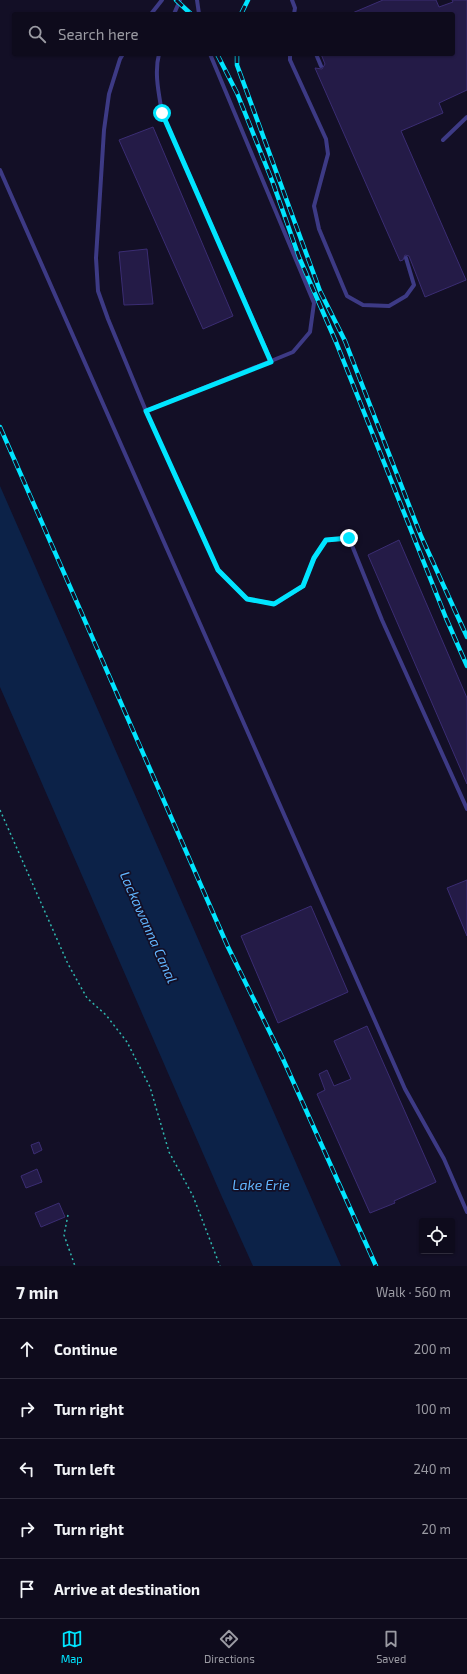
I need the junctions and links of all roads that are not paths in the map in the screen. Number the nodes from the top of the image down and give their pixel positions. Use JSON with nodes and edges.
{"nodes":[{"id":1,"x":162,"y":0,"type":"edge"},
{"id":2,"x":180,"y":0,"type":"edge"},
{"id":3,"x":197,"y":0,"type":"edge"},
{"id":4,"x":292,"y":0,"type":"edge"},
{"id":5,"x":295,"y":8,"type":"junction"},
{"id":6,"x":153,"y":12,"type":"edge"},
{"id":7,"x":175,"y":12,"type":"edge"},
{"id":8,"x":199,"y":12,"type":"edge"},
{"id":9,"x":294,"y":12,"type":"edge"},
{"id":10,"x":297,"y":12,"type":"edge"},
{"id":11,"x":122,"y":56,"type":"edge"},
{"id":12,"x":158,"y":56,"type":"edge"},
{"id":13,"x":211,"y":56,"type":"edge"},
{"id":14,"x":290,"y":56,"type":"edge"},
{"id":15,"x":317,"y":56,"type":"edge"},
{"id":16,"x":321,"y":66,"type":"dead end"},
{"id":17,"x":467,"y":117,"type":"edge"},
{"id":18,"x":443,"y":140,"type":"dead end"},
{"id":19,"x":0,"y":170,"type":"edge"},
{"id":20,"x":406,"y":258,"type":"dead end"},
{"id":21,"x":271,"y":362,"type":"junction"},
{"id":22,"x":146,"y":411,"type":"junction"},
{"id":23,"x":467,"y":809,"type":"edge"},
{"id":24,"x":467,"y":1212,"type":"edge"}],
"edges":[{"from":1,"to":6,"type":"lane"},
{"from":2,"to":7,"type":"lane"},
{"from":3,"to":8,"type":"lane"},
{"from":4,"to":5,"type":"lane"},
{"from":5,"to":9,"type":"lane"},
{"from":5,"to":10,"type":"lane"},
{"from":11,"to":22,"type":"lane"},
{"from":12,"to":21,"type":"lane"},
{"from":13,"to":21,"type":"lane"},
{"from":14,"to":20,"type":"lane"},
{"from":15,"to":16,"type":"lane"},
{"from":17,"to":18,"type":"lane"},
{"from":19,"to":24,"type":"lane"},
{"from":21,"to":22,"type":"lane"},
{"from":22,"to":23,"type":"lane"}]}
